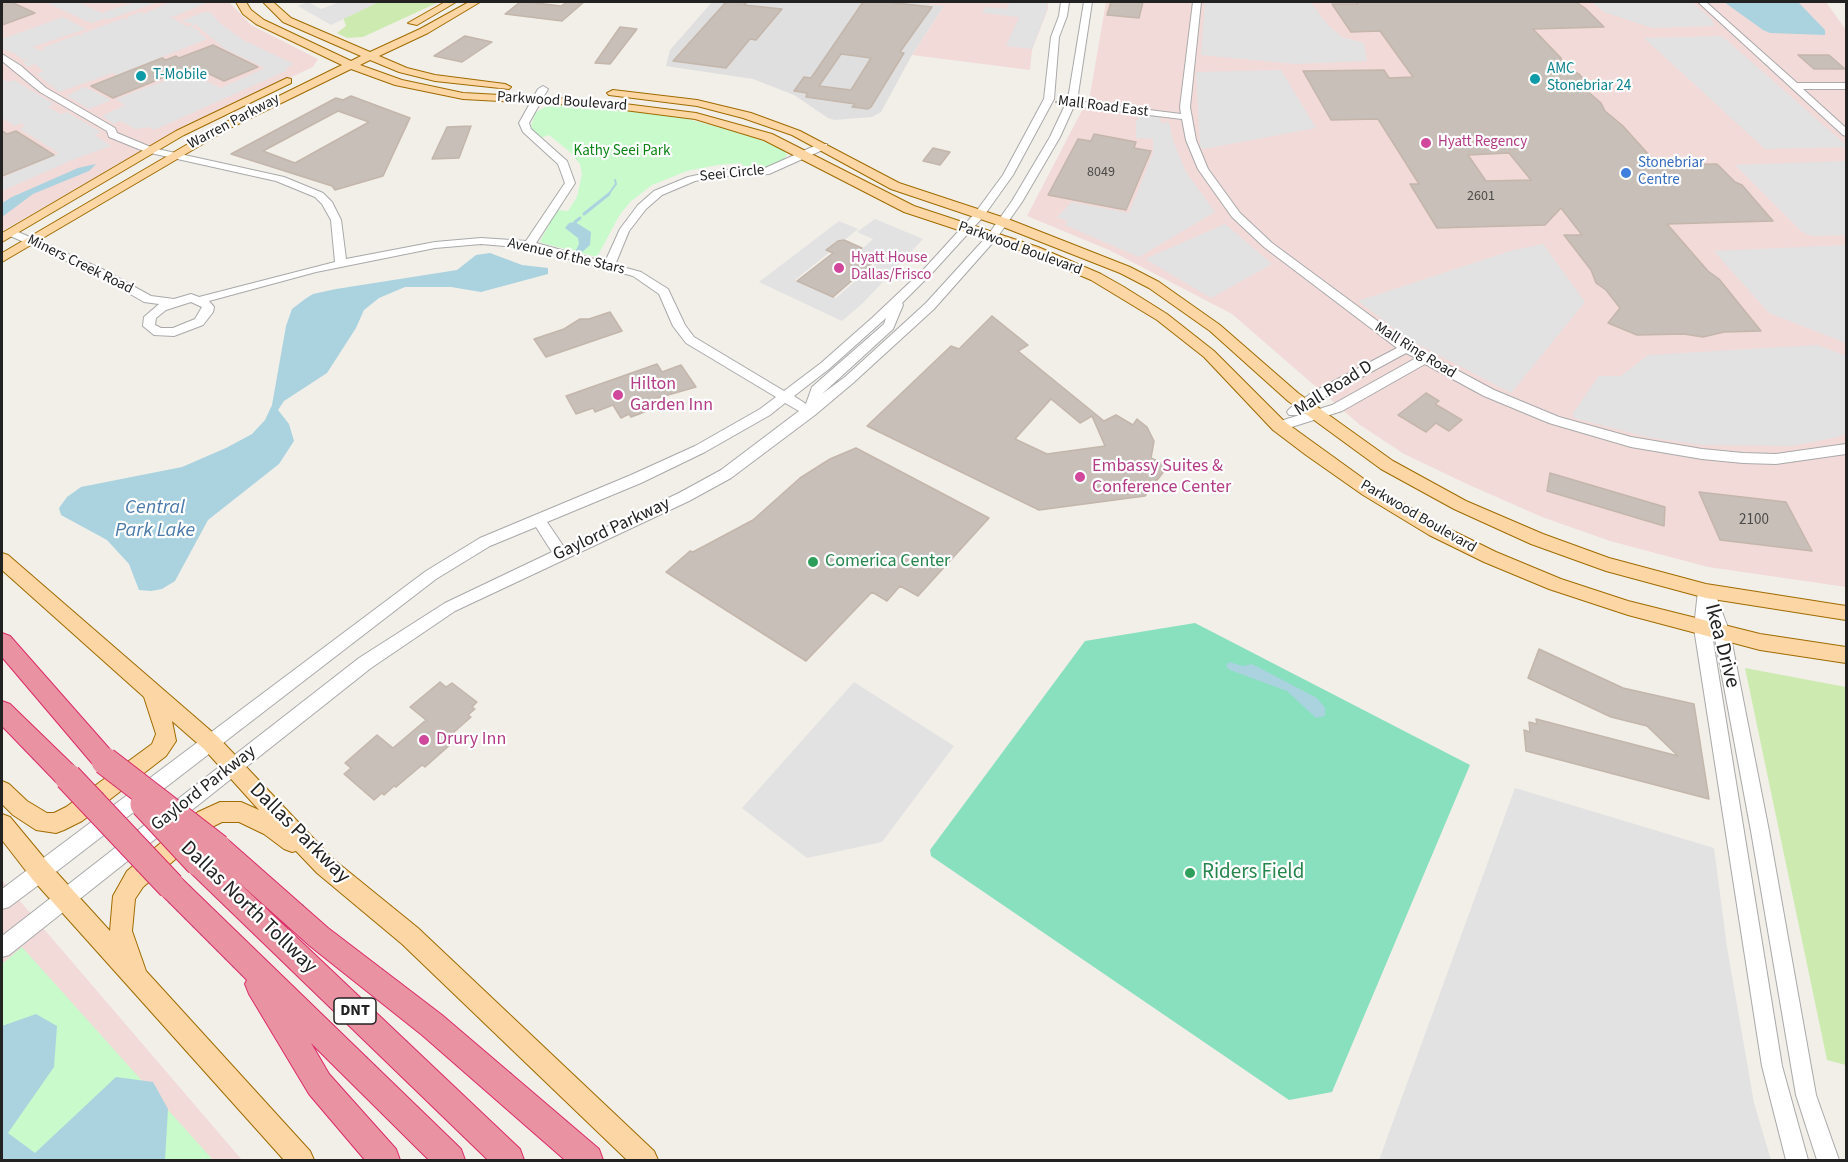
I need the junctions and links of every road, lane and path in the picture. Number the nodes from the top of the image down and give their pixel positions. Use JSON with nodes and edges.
{"nodes":[{"id":1,"x":241,"y":2,"type":"edge"},
{"id":2,"x":268,"y":2,"type":"edge"},
{"id":3,"x":451,"y":2,"type":"edge"},
{"id":4,"x":475,"y":2,"type":"edge"},
{"id":5,"x":1065,"y":2,"type":"edge"},
{"id":6,"x":1088,"y":2,"type":"edge"},
{"id":7,"x":1197,"y":2,"type":"edge"},
{"id":8,"x":1702,"y":2,"type":"edge"},
{"id":9,"x":1063,"y":16,"type":"junction"},
{"id":10,"x":1085,"y":19,"type":"junction"},
{"id":11,"x":355,"y":51,"type":"junction"},
{"id":12,"x":2,"y":57,"type":"edge"},
{"id":13,"x":369,"y":57,"type":"junction"},
{"id":14,"x":337,"y":59,"type":"junction"},
{"id":15,"x":351,"y":65,"type":"junction"},
{"id":16,"x":1794,"y":86,"type":"junction"},
{"id":17,"x":1846,"y":86,"type":"edge"},
{"id":18,"x":543,"y":89,"type":"junction"},
{"id":19,"x":1846,"y":94,"type":"edge"},
{"id":20,"x":1803,"y":95,"type":"junction"},
{"id":21,"x":1049,"y":99,"type":"junction"},
{"id":22,"x":536,"y":101,"type":"junction"},
{"id":23,"x":1071,"y":102,"type":"junction"},
{"id":24,"x":1186,"y":112,"type":"junction"},
{"id":25,"x":112,"y":130,"type":"junction"},
{"id":26,"x":1846,"y":133,"type":"edge"},
{"id":27,"x":163,"y":142,"type":"junction"},
{"id":28,"x":824,"y":146,"type":"junction"},
{"id":29,"x":150,"y":150,"type":"junction"},
{"id":30,"x":180,"y":152,"type":"junction"},
{"id":31,"x":806,"y":156,"type":"junction"},
{"id":32,"x":979,"y":215,"type":"junction"},
{"id":33,"x":1003,"y":222,"type":"junction"},
{"id":34,"x":966,"y":229,"type":"junction"},
{"id":35,"x":7,"y":235,"type":"edge"},
{"id":36,"x":992,"y":237,"type":"junction"},
{"id":37,"x":33,"y":241,"type":"junction"},
{"id":38,"x":529,"y":245,"type":"junction"},
{"id":39,"x":2,"y":258,"type":"edge"},
{"id":40,"x":341,"y":264,"type":"junction"},
{"id":41,"x":608,"y":267,"type":"junction"},
{"id":42,"x":148,"y":299,"type":"junction"},
{"id":43,"x":899,"y":299,"type":"junction"},
{"id":44,"x":171,"y":302,"type":"junction"},
{"id":45,"x":204,"y":303,"type":"junction"},
{"id":46,"x":154,"y":312,"type":"junction"},
{"id":47,"x":1406,"y":348,"type":"junction"},
{"id":48,"x":1424,"y":359,"type":"junction"},
{"id":49,"x":785,"y":397,"type":"junction"},
{"id":50,"x":1309,"y":409,"type":"junction"},
{"id":51,"x":810,"y":412,"type":"junction"},
{"id":52,"x":1279,"y":426,"type":"junction"},
{"id":53,"x":1846,"y":449,"type":"edge"},
{"id":54,"x":538,"y":519,"type":"junction"},
{"id":55,"x":561,"y":554,"type":"junction"},
{"id":56,"x":2,"y":560,"type":"edge"},
{"id":57,"x":1706,"y":591,"type":"junction"},
{"id":58,"x":1846,"y":613,"type":"edge"},
{"id":59,"x":1702,"y":628,"type":"junction"},
{"id":60,"x":1722,"y":633,"type":"junction"},
{"id":61,"x":2,"y":642,"type":"edge"},
{"id":62,"x":1846,"y":655,"type":"edge"},
{"id":63,"x":154,"y":695,"type":"junction"},
{"id":64,"x":2,"y":711,"type":"edge"},
{"id":65,"x":211,"y":743,"type":"junction"},
{"id":66,"x":232,"y":766,"type":"junction"},
{"id":67,"x":2,"y":791,"type":"edge"},
{"id":68,"x":2,"y":824,"type":"edge"},
{"id":69,"x":1733,"y":824,"type":"junction"},
{"id":70,"x":1760,"y":831,"type":"junction"},
{"id":71,"x":208,"y":855,"type":"junction"},
{"id":72,"x":325,"y":866,"type":"junction"},
{"id":73,"x":41,"y":872,"type":"junction"},
{"id":74,"x":65,"y":897,"type":"junction"},
{"id":75,"x":2,"y":900,"type":"edge"},
{"id":76,"x":2,"y":948,"type":"edge"},
{"id":77,"x":245,"y":960,"type":"junction"},
{"id":78,"x":138,"y":978,"type":"junction"},
{"id":79,"x":301,"y":1161,"type":"edge"},
{"id":80,"x":385,"y":1161,"type":"edge"},
{"id":81,"x":450,"y":1161,"type":"edge"},
{"id":82,"x":509,"y":1161,"type":"edge"},
{"id":83,"x":588,"y":1161,"type":"edge"},
{"id":84,"x":645,"y":1161,"type":"edge"},
{"id":85,"x":1797,"y":1161,"type":"edge"},
{"id":86,"x":1828,"y":1161,"type":"edge"}],
"edges":[{"from":1,"to":14,"type":"main road","name":"Parkwood Boulevard"},
{"from":2,"to":11,"type":"main road","name":"Parkwood Boulevard"},
{"from":3,"to":11,"type":"main road","name":"Warren Parkway"},
{"from":4,"to":13,"type":"main road","name":"Warren Parkway"},
{"from":5,"to":9,"type":"street","name":"Gaylord Parkway"},
{"from":6,"to":10,"type":"street","name":"Gaylord Parkway"},
{"from":7,"to":24,"type":"street","name":"Mall Ring Road"},
{"from":8,"to":16,"type":"street"},
{"from":9,"to":10,"type":"street"},
{"from":9,"to":21,"type":"street","name":"Gaylord Parkway"},
{"from":10,"to":23,"type":"street","name":"Gaylord Parkway"},
{"from":11,"to":13,"type":"main road","name":"Parkwood Boulevard"},
{"from":11,"to":14,"type":"main road","name":"Warren Parkway"},
{"from":12,"to":25,"type":"street"},
{"from":13,"to":15,"type":"main road","name":"Warren Parkway"},
{"from":13,"to":18,"type":"main road","name":"Parkwood Boulevard"},
{"from":14,"to":15,"type":"main road","name":"Parkwood Boulevard"},
{"from":14,"to":27,"type":"main road","name":"Warren Parkway"},
{"from":15,"to":22,"type":"main road","name":"Parkwood Boulevard"},
{"from":15,"to":30,"type":"main road","name":"Warren Parkway"},
{"from":16,"to":17,"type":"street"},
{"from":16,"to":20,"type":"street"},
{"from":18,"to":22,"type":"street"},
{"from":18,"to":28,"type":"main road","name":"Parkwood Boulevard"},
{"from":19,"to":20,"type":"street"},
{"from":20,"to":26,"type":"street"},
{"from":21,"to":23,"type":"street","name":"Mall Road East"},
{"from":21,"to":32,"type":"street","name":"Gaylord Parkway"},
{"from":22,"to":31,"type":"main road","name":"Parkwood Boulevard"},
{"from":22,"to":38,"type":"street"},
{"from":23,"to":24,"type":"street","name":"Mall Road East"},
{"from":23,"to":33,"type":"street","name":"Gaylord Parkway"},
{"from":24,"to":47,"type":"street","name":"Mall Ring Road"},
{"from":25,"to":27,"type":"street"},
{"from":25,"to":29,"type":"street"},
{"from":27,"to":29,"type":"main road","name":"Warren Parkway"},
{"from":27,"to":30,"type":"street"},
{"from":28,"to":31,"type":"street","name":"Seei Circle"},
{"from":28,"to":32,"type":"main road","name":"Parkwood Boulevard"},
{"from":29,"to":30,"type":"street"},
{"from":29,"to":35,"type":"main road","name":"Warren Parkway"},
{"from":30,"to":37,"type":"main road","name":"Warren Parkway"},
{"from":30,"to":40,"type":"street"},
{"from":31,"to":34,"type":"main road","name":"Parkwood Boulevard"},
{"from":31,"to":41,"type":"street","name":"Seei Circle"},
{"from":32,"to":33,"type":"main road","name":"Parkwood Boulevard"},
{"from":32,"to":34,"type":"street","name":"Gaylord Parkway"},
{"from":33,"to":36,"type":"street","name":"Gaylord Parkway"},
{"from":33,"to":50,"type":"main road","name":"Parkwood Boulevard"},
{"from":34,"to":36,"type":"main road","name":"Parkwood Boulevard"},
{"from":34,"to":43,"type":"street","name":"Gaylord Parkway"},
{"from":35,"to":37,"type":"street","name":"Miners Creek Road"},
{"from":36,"to":51,"type":"street","name":"Gaylord Parkway"},
{"from":36,"to":52,"type":"main road","name":"Parkwood Boulevard"},
{"from":37,"to":39,"type":"main road","name":"Warren Parkway"},
{"from":37,"to":42,"type":"street","name":"Miners Creek Road"},
{"from":38,"to":40,"type":"street","name":"Avenue of the Stars"},
{"from":38,"to":41,"type":"street","name":"Avenue of the Stars"},
{"from":40,"to":45,"type":"street","name":"Avenue of the Stars"},
{"from":41,"to":49,"type":"street","name":"Avenue of the Stars"},
{"from":42,"to":44,"type":"street","name":"Miners Creek Road"},
{"from":42,"to":46,"type":"street","name":"Miners Creek Road"},
{"from":43,"to":49,"type":"street","name":"Gaylord Parkway"},
{"from":43,"to":51,"type":"street"},
{"from":44,"to":45,"type":"street","name":"Miners Creek Road"},
{"from":44,"to":46,"type":"street"},
{"from":45,"to":46,"type":"street","name":"Miners Creek Road"},
{"from":47,"to":48,"type":"street","name":"Mall Ring Road"},
{"from":47,"to":50,"type":"street","name":"Mall Road D"},
{"from":48,"to":50,"type":"street","name":"Mall Road D"},
{"from":48,"to":53,"type":"street","name":"Mall Ring Road"},
{"from":49,"to":51,"type":"street","name":"Avenue of the Stars"},
{"from":49,"to":54,"type":"street","name":"Gaylord Parkway"},
{"from":50,"to":52,"type":"street","name":"Mall Road D"},
{"from":50,"to":57,"type":"main road","name":"Parkwood Boulevard"},
{"from":51,"to":55,"type":"street","name":"Gaylord Parkway"},
{"from":52,"to":59,"type":"main road","name":"Parkwood Boulevard"},
{"from":54,"to":55,"type":"street"},
{"from":54,"to":65,"type":"street","name":"Gaylord Parkway"},
{"from":55,"to":66,"type":"street","name":"Gaylord Parkway"},
{"from":56,"to":63,"type":"main road","name":"Dallas Parkway"},
{"from":57,"to":58,"type":"main road","name":"Parkwood Boulevard"},
{"from":57,"to":59,"type":"street","name":"Ikea Drive"},
{"from":57,"to":60,"type":"street","name":"Ikea Drive"},
{"from":59,"to":60,"type":"main road","name":"Parkwood Boulevard"},
{"from":59,"to":69,"type":"street","name":"Ikea Drive"},
{"from":60,"to":62,"type":"main road","name":"Parkwood Boulevard"},
{"from":60,"to":70,"type":"street","name":"Ikea Drive"},
{"from":61,"to":71,"type":"highway","name":"Dallas North Tollway","number":"DNT","bridge":true},
{"from":63,"to":65,"type":"main road","name":"Dallas Parkway"},
{"from":63,"to":67,"type":"main road"},
{"from":64,"to":77,"type":"highway","name":"Dallas North Tollway","number":"DNT","bridge":true},
{"from":65,"to":66,"type":"main road","name":"Dallas Parkway"},
{"from":65,"to":73,"type":"street","name":"Gaylord Parkway"},
{"from":66,"to":72,"type":"main road","name":"Dallas Parkway"},
{"from":66,"to":74,"type":"street","name":"Gaylord Parkway"},
{"from":68,"to":73,"type":"main road"},
{"from":69,"to":70,"type":"street"},
{"from":69,"to":85,"type":"street","name":"Ikea Drive"},
{"from":70,"to":86,"type":"street","name":"Ikea Drive"},
{"from":71,"to":82,"type":"highway","name":"Dallas North Tollway","number":"DNT"},
{"from":71,"to":83,"type":"highway"},
{"from":72,"to":78,"type":"main road"},
{"from":72,"to":84,"type":"main road","name":"Dallas Parkway"},
{"from":73,"to":74,"type":"main road"},
{"from":73,"to":75,"type":"street","name":"Gaylord Parkway"},
{"from":74,"to":76,"type":"street","name":"Gaylord Parkway"},
{"from":74,"to":78,"type":"main road"},
{"from":77,"to":80,"type":"highway"},
{"from":77,"to":81,"type":"highway","name":"Dallas North Tollway","number":"DNT"},
{"from":78,"to":79,"type":"main road"}]}
